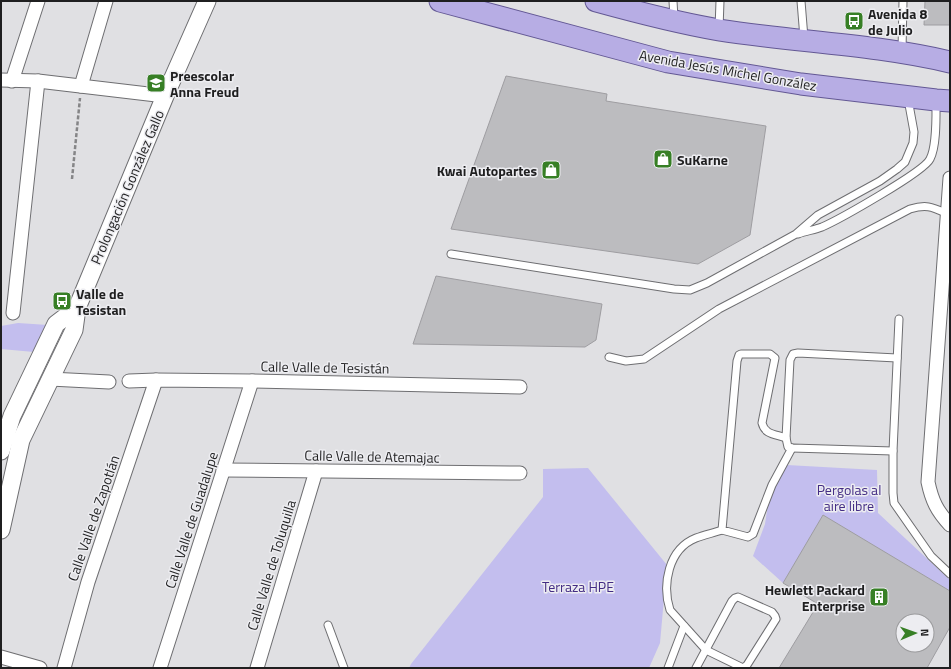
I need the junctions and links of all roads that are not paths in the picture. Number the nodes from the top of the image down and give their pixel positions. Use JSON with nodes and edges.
{"nodes":[{"id":1,"x":38,"y":1,"type":"edge"},
{"id":2,"x":106,"y":1,"type":"edge"},
{"id":3,"x":207,"y":1,"type":"edge"},
{"id":4,"x":440,"y":1,"type":"edge"},
{"id":5,"x":720,"y":1,"type":"edge"},
{"id":6,"x":801,"y":1,"type":"edge"},
{"id":7,"x":903,"y":1,"type":"edge"},
{"id":8,"x":600,"y":2,"type":"edge"},
{"id":9,"x":673,"y":11,"type":"edge"},
{"id":10,"x":719,"y":30,"type":"junction"},
{"id":11,"x":805,"y":40,"type":"junction"},
{"id":12,"x":902,"y":53,"type":"junction"},
{"id":13,"x":947,"y":61,"type":"edge"},
{"id":14,"x":6,"y":81,"type":"edge"},
{"id":15,"x":38,"y":81,"type":"junction"},
{"id":16,"x":81,"y":86,"type":"junction"},
{"id":17,"x":165,"y":96,"type":"junction"},
{"id":18,"x":908,"y":97,"type":"junction"},
{"id":19,"x":945,"y":102,"type":"edge"},
{"id":20,"x":950,"y":178,"type":"edge"},
{"id":21,"x":948,"y":214,"type":"junction"},
{"id":22,"x":796,"y":234,"type":"junction"},
{"id":23,"x":451,"y":254,"type":"dead end"},
{"id":24,"x":77,"y":308,"type":"junction"},
{"id":25,"x":13,"y":313,"type":"dead end"},
{"id":26,"x":899,"y":319,"type":"dead end"},
{"id":27,"x":609,"y":357,"type":"dead end"},
{"id":28,"x":897,"y":358,"type":"junction"},
{"id":29,"x":50,"y":379,"type":"junction"},
{"id":30,"x":156,"y":380,"type":"junction"},
{"id":31,"x":129,"y":381,"type":"dead end"},
{"id":32,"x":252,"y":381,"type":"junction"},
{"id":33,"x":109,"y":382,"type":"dead end"},
{"id":34,"x":520,"y":387,"type":"dead end"},
{"id":35,"x":786,"y":438,"type":"junction"},
{"id":36,"x":792,"y":448,"type":"junction"},
{"id":37,"x":1,"y":451,"type":"edge"},
{"id":38,"x":893,"y":451,"type":"junction"},
{"id":39,"x":223,"y":470,"type":"junction"},
{"id":40,"x":316,"y":471,"type":"junction"},
{"id":41,"x":520,"y":473,"type":"dead end"},
{"id":42,"x":950,"y":525,"type":"edge"},
{"id":43,"x":1,"y":530,"type":"edge"},
{"id":44,"x":722,"y":530,"type":"junction"},
{"id":45,"x":950,"y":574,"type":"edge"},
{"id":46,"x":328,"y":624,"type":"dead end"},
{"id":47,"x":684,"y":626,"type":"junction"},
{"id":48,"x":706,"y":650,"type":"junction"},
{"id":49,"x":1,"y":656,"type":"edge"},
{"id":50,"x":40,"y":668,"type":"edge"},
{"id":51,"x":64,"y":668,"type":"edge"},
{"id":52,"x":160,"y":668,"type":"edge"},
{"id":53,"x":256,"y":668,"type":"edge"},
{"id":54,"x":344,"y":668,"type":"edge"},
{"id":55,"x":668,"y":668,"type":"edge"},
{"id":56,"x":696,"y":668,"type":"edge"},
{"id":57,"x":743,"y":668,"type":"edge"}],
"edges":[{"from":1,"to":14,"type":"street"},
{"from":2,"to":16,"type":"street"},
{"from":3,"to":17,"type":"street","name":"Prolongación González Gallo"},
{"from":4,"to":18,"type":"main road","name":"Avenida Jesús Michel González"},
{"from":5,"to":10,"type":"lane"},
{"from":6,"to":11,"type":"lane"},
{"from":7,"to":12,"type":"lane"},
{"from":8,"to":9,"type":"main road"},
{"from":9,"to":10,"type":"main road"},
{"from":10,"to":11,"type":"main road"},
{"from":11,"to":12,"type":"main road"},
{"from":12,"to":13,"type":"main road"},
{"from":14,"to":15,"type":"street"},
{"from":15,"to":16,"type":"street"},
{"from":15,"to":25,"type":"street"},
{"from":16,"to":17,"type":"street"},
{"from":17,"to":24,"type":"street","name":"Prolongación González Gallo"},
{"from":18,"to":19,"type":"main road","name":"Avenida Jesús Michel González"},
{"from":18,"to":22,"type":"lane"},
{"from":19,"to":22,"type":"lane"},
{"from":20,"to":21,"type":"street"},
{"from":21,"to":27,"type":"lane"},
{"from":21,"to":42,"type":"street"},
{"from":22,"to":23,"type":"lane"},
{"from":24,"to":29,"type":"street","name":"Prolongación González Gallo"},
{"from":24,"to":37,"type":"street"},
{"from":26,"to":28,"type":"lane"},
{"from":28,"to":35,"type":"lane"},
{"from":28,"to":38,"type":"lane"},
{"from":29,"to":33,"type":"street"},
{"from":29,"to":43,"type":"street","name":"Prolongación González Gallo"},
{"from":30,"to":31,"type":"street","name":"Calle Valle de Tesistán"},
{"from":30,"to":32,"type":"street","name":"Calle Valle de Tesistán"},
{"from":30,"to":51,"type":"street","name":"Calle Valle de Zapotlán"},
{"from":32,"to":34,"type":"street","name":"Calle Valle de Tesistán"},
{"from":32,"to":39,"type":"street","name":"Calle Valle de Guadalupe"},
{"from":35,"to":36,"type":"lane"},
{"from":35,"to":44,"type":"lane"},
{"from":36,"to":38,"type":"lane"},
{"from":36,"to":44,"type":"lane"},
{"from":38,"to":45,"type":"lane"},
{"from":39,"to":40,"type":"street","name":"Calle Valle de Atemajac"},
{"from":39,"to":52,"type":"street","name":"Calle Valle de Guadalupe"},
{"from":40,"to":41,"type":"street","name":"Calle Valle de Atemajac"},
{"from":40,"to":53,"type":"street","name":"Calle Valle de Toluquilla"},
{"from":44,"to":47,"type":"lane"},
{"from":46,"to":54,"type":"lane"},
{"from":47,"to":48,"type":"lane"},
{"from":47,"to":55,"type":"lane"},
{"from":48,"to":56,"type":"lane"},
{"from":48,"to":57,"type":"lane"},
{"from":48,"to":57,"type":"lane"},
{"from":49,"to":50,"type":"street"}]}
